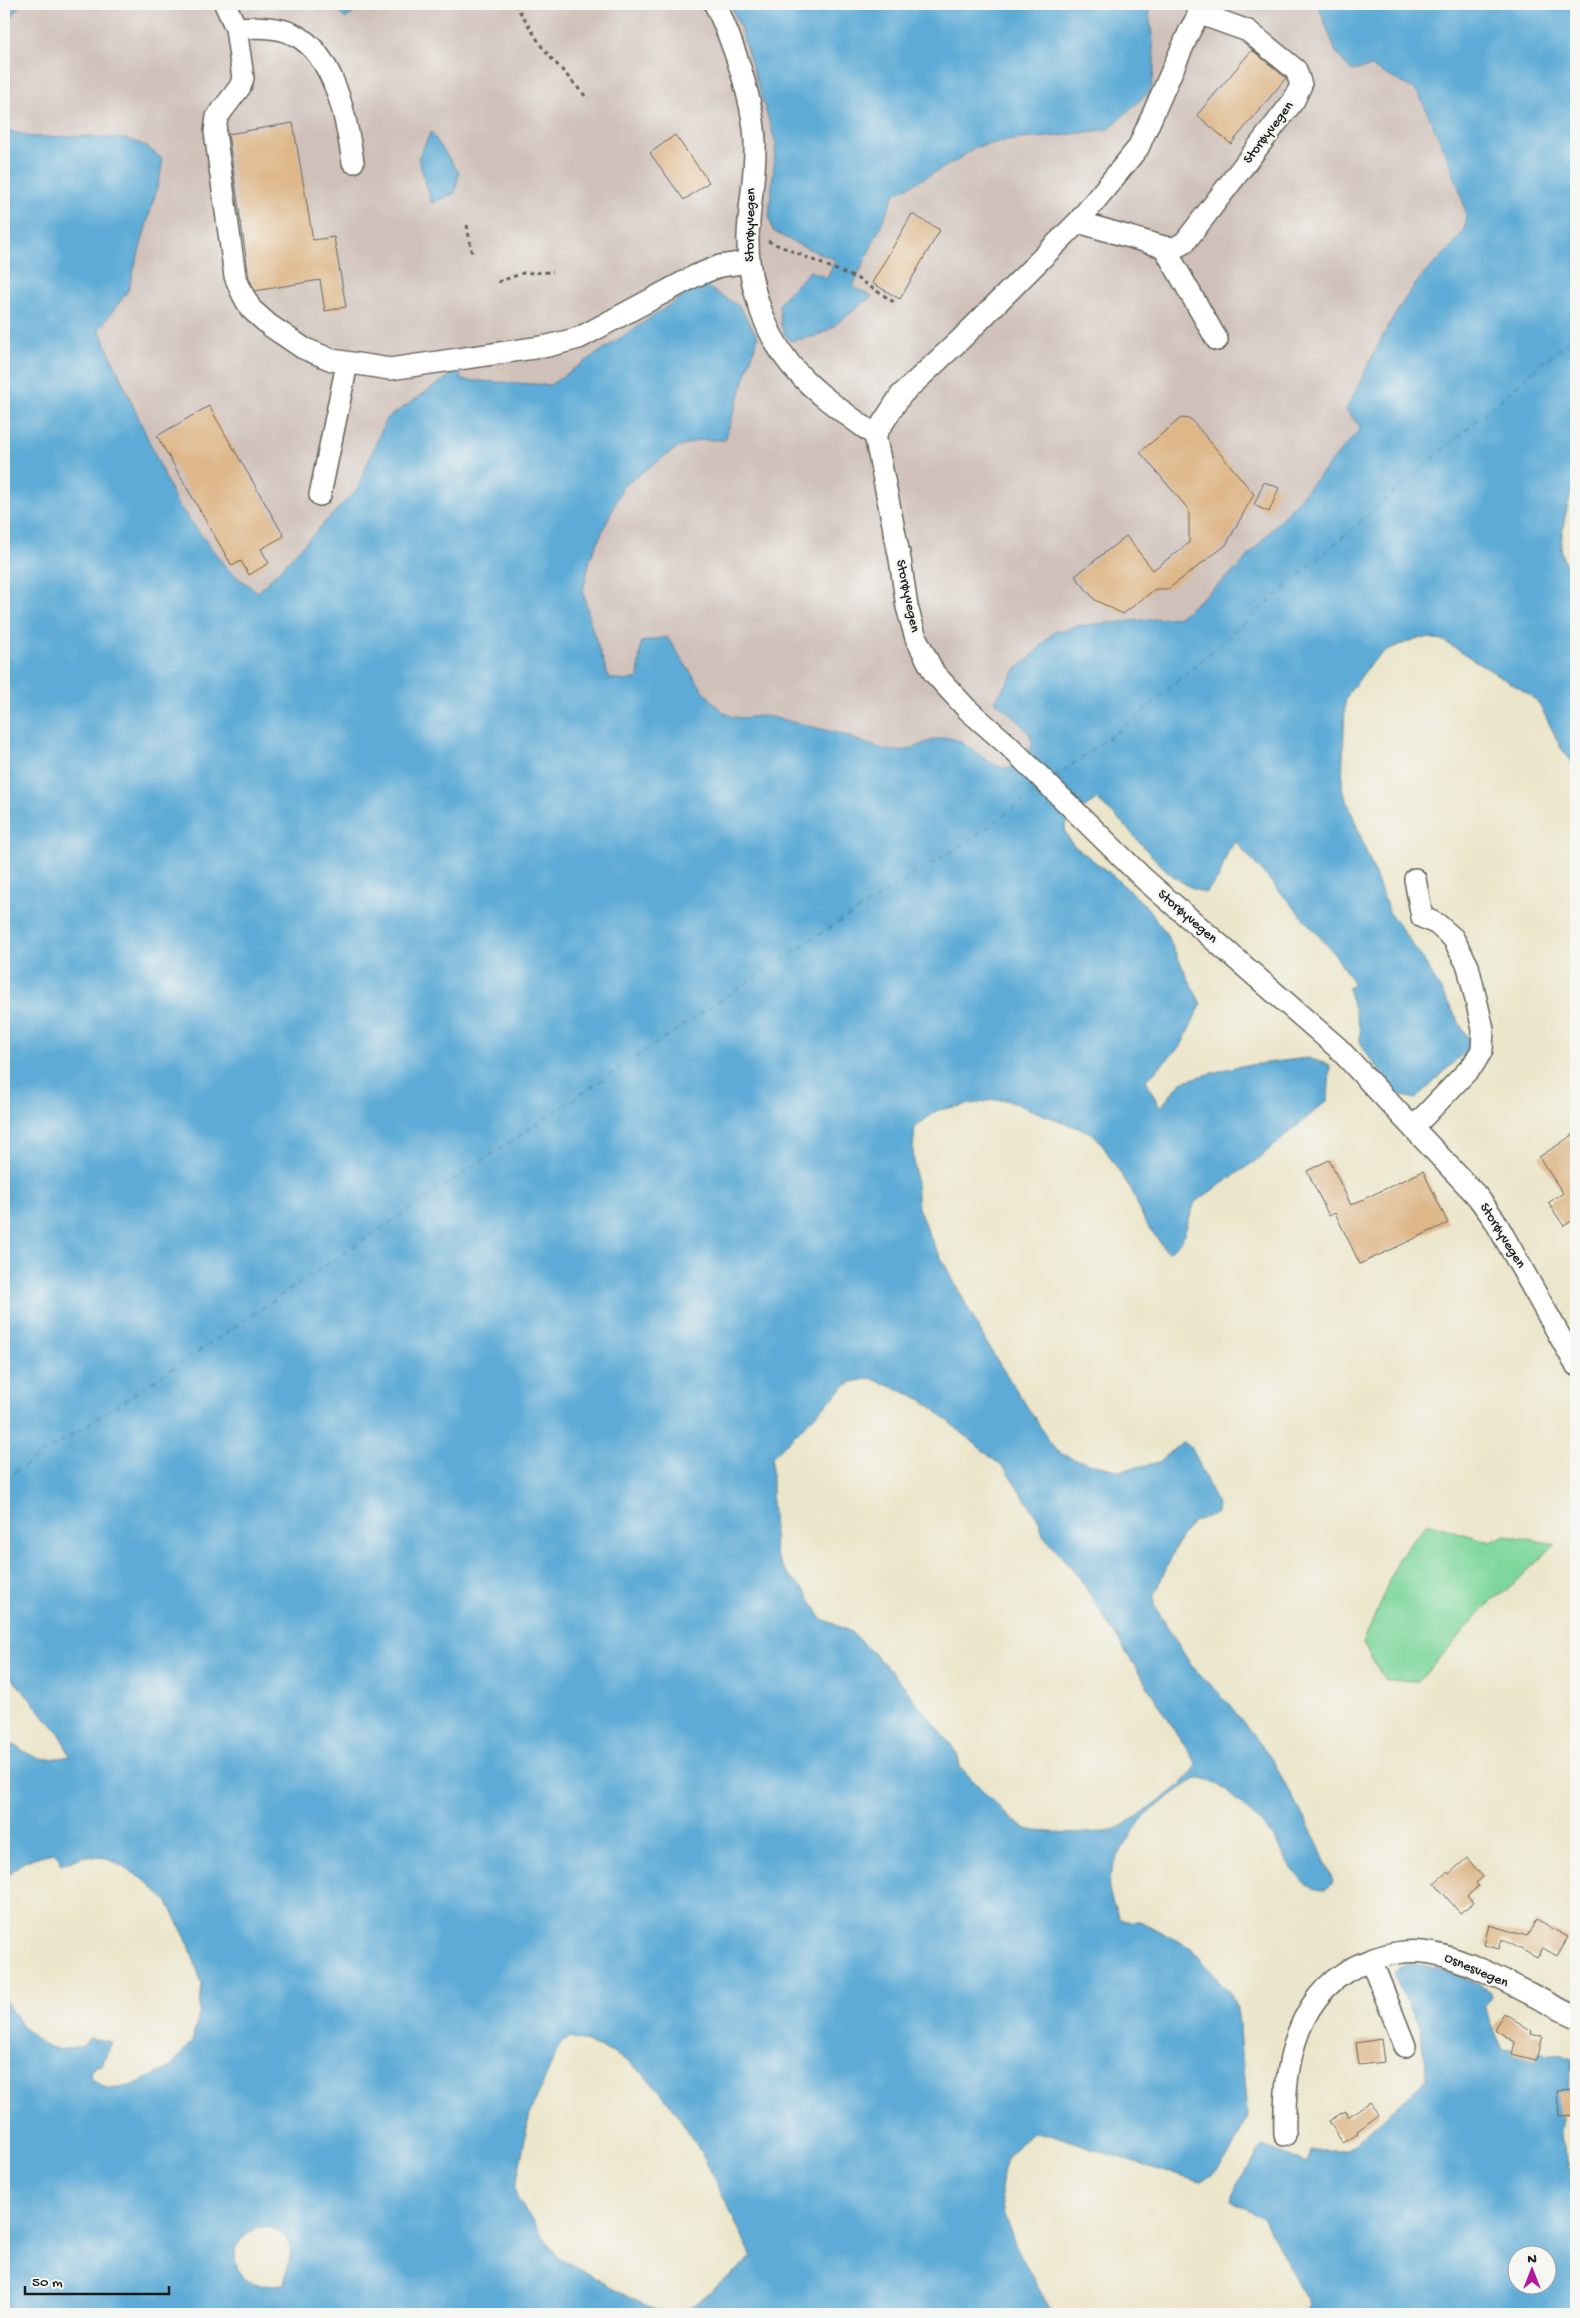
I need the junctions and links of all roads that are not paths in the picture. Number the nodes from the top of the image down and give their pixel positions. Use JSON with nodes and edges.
{"nodes":[{"id":1,"x":225,"y":4,"type":"edge"},
{"id":2,"x":715,"y":4,"type":"edge"},
{"id":3,"x":1201,"y":9,"type":"edge"},
{"id":4,"x":236,"y":28,"type":"junction"},
{"id":5,"x":353,"y":162,"type":"dead end"},
{"id":6,"x":1078,"y":222,"type":"junction"},
{"id":7,"x":1164,"y":247,"type":"junction"},
{"id":8,"x":748,"y":262,"type":"junction"},
{"id":9,"x":1217,"y":340,"type":"dead end"},
{"id":10,"x":347,"y":364,"type":"junction"},
{"id":11,"x":875,"y":435,"type":"junction"},
{"id":12,"x":320,"y":495,"type":"dead end"},
{"id":13,"x":1416,"y":879,"type":"dead end"},
{"id":14,"x":1413,"y":1128,"type":"junction"},
{"id":15,"x":1576,"y":1365,"type":"edge"},
{"id":16,"x":1371,"y":1960,"type":"junction"},
{"id":17,"x":1576,"y":2016,"type":"edge"},
{"id":18,"x":1405,"y":2046,"type":"dead end"},
{"id":19,"x":1285,"y":2135,"type":"dead end"}],
"edges":[{"from":1,"to":4,"type":"street"},
{"from":2,"to":8,"type":"street","name":"Storøyvegen"},
{"from":3,"to":6,"type":"street","name":"Storøyvegen"},
{"from":3,"to":7,"type":"street","name":"Storøyvegen"},
{"from":4,"to":5,"type":"street"},
{"from":4,"to":10,"type":"street"},
{"from":6,"to":7,"type":"street"},
{"from":6,"to":11,"type":"street","name":"Storøyvegen"},
{"from":7,"to":9,"type":"street"},
{"from":8,"to":10,"type":"street"},
{"from":8,"to":11,"type":"street","name":"Storøyvegen"},
{"from":10,"to":12,"type":"street"},
{"from":11,"to":14,"type":"street","name":"Storøyvegen"},
{"from":13,"to":14,"type":"street"},
{"from":14,"to":15,"type":"street","name":"Storøyvegen"},
{"from":16,"to":17,"type":"street","name":"Osnesvegen"},
{"from":16,"to":18,"type":"street"},
{"from":16,"to":19,"type":"street","name":"Osnesvegen"}]}
